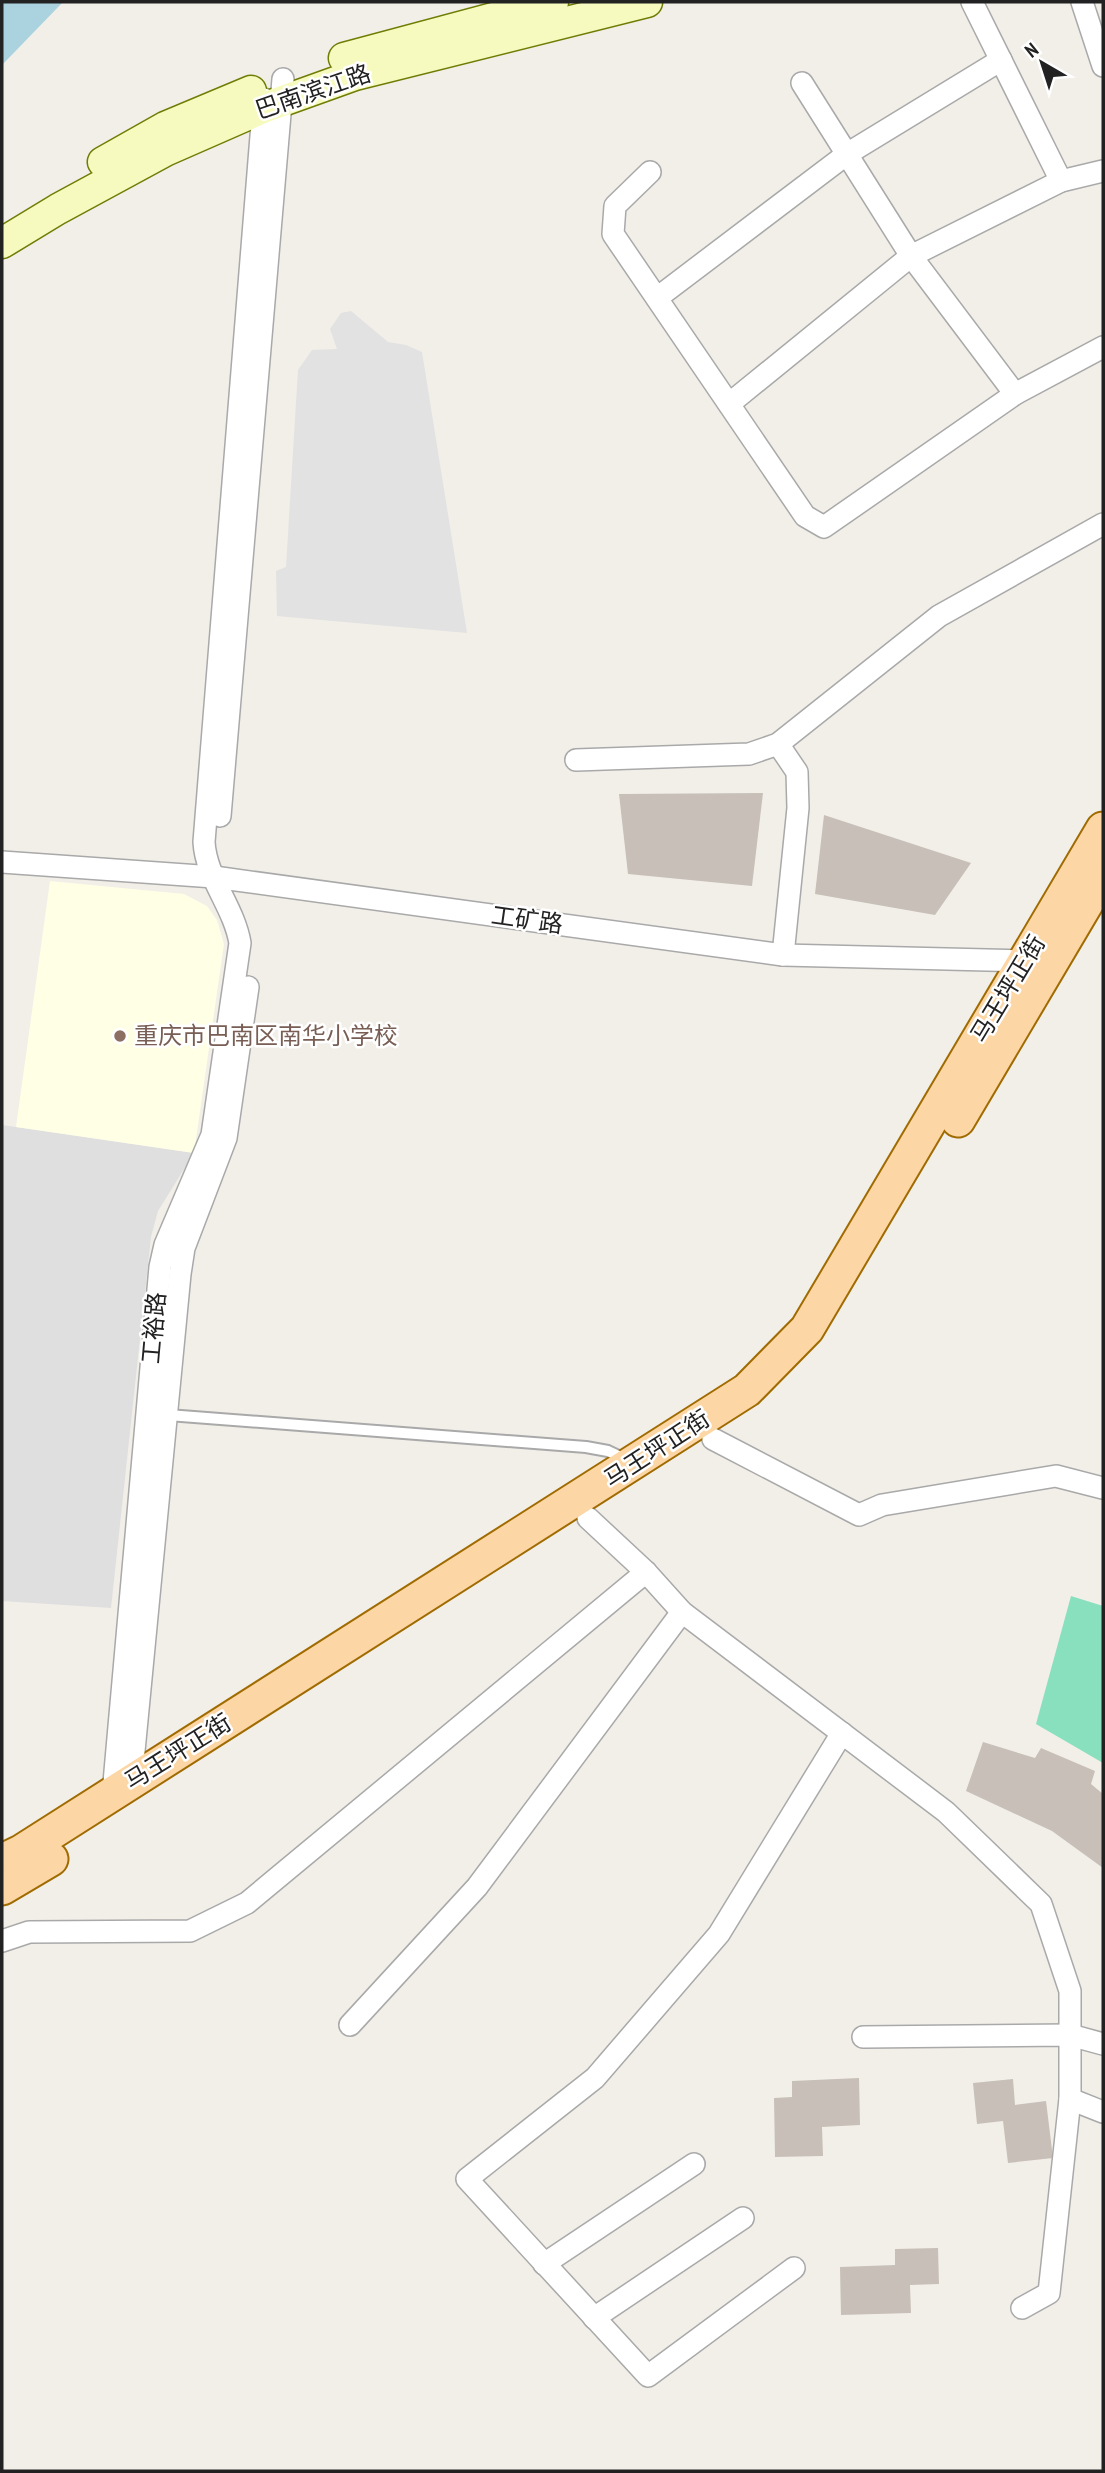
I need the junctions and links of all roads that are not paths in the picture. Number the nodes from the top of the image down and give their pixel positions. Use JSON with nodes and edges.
{"nodes":[{"id":1,"x":553,"y":2,"type":"edge"},
{"id":2,"x":647,"y":2,"type":"edge"},
{"id":3,"x":972,"y":2,"type":"edge"},
{"id":4,"x":1082,"y":2,"type":"edge"},
{"id":5,"x":1001,"y":60,"type":"junction"},
{"id":6,"x":1103,"y":66,"type":"edge"},
{"id":7,"x":803,"y":83,"type":"dead end"},
{"id":8,"x":273,"y":93,"type":"junction"},
{"id":9,"x":847,"y":153,"type":"junction"},
{"id":10,"x":1103,"y":171,"type":"edge"},
{"id":11,"x":650,"y":172,"type":"dead end"},
{"id":12,"x":1061,"y":181,"type":"junction"},
{"id":13,"x":2,"y":219,"type":"edge"},
{"id":14,"x":2,"y":243,"type":"edge"},
{"id":15,"x":911,"y":256,"type":"junction"},
{"id":16,"x":657,"y":298,"type":"junction"},
{"id":17,"x":1102,"y":350,"type":"edge"},
{"id":18,"x":1015,"y":394,"type":"junction"},
{"id":19,"x":729,"y":404,"type":"junction"},
{"id":20,"x":1103,"y":524,"type":"edge"},
{"id":21,"x":778,"y":744,"type":"junction"},
{"id":22,"x":576,"y":760,"type":"dead end"},
{"id":23,"x":1103,"y":829,"type":"edge"},
{"id":24,"x":2,"y":862,"type":"edge"},
{"id":25,"x":1103,"y":875,"type":"edge"},
{"id":26,"x":222,"y":879,"type":"junction"},
{"id":27,"x":783,"y":955,"type":"junction"},
{"id":28,"x":1039,"y":961,"type":"junction"},
{"id":29,"x":167,"y":1415,"type":"junction"},
{"id":30,"x":713,"y":1438,"type":"junction"},
{"id":31,"x":634,"y":1463,"type":"junction"},
{"id":32,"x":1103,"y":1488,"type":"edge"},
{"id":33,"x":588,"y":1518,"type":"junction"},
{"id":34,"x":646,"y":1572,"type":"junction"},
{"id":35,"x":682,"y":1612,"type":"junction"},
{"id":36,"x":842,"y":1733,"type":"junction"},
{"id":37,"x":122,"y":1788,"type":"junction"},
{"id":38,"x":2,"y":1861,"type":"edge"},
{"id":39,"x":2,"y":1888,"type":"edge"},
{"id":40,"x":2,"y":1941,"type":"edge"},
{"id":41,"x":350,"y":2025,"type":"dead end"},
{"id":42,"x":1070,"y":2035,"type":"junction"},
{"id":43,"x":863,"y":2037,"type":"dead end"},
{"id":44,"x":1103,"y":2044,"type":"edge"},
{"id":45,"x":1070,"y":2099,"type":"junction"},
{"id":46,"x":1103,"y":2112,"type":"edge"},
{"id":47,"x":694,"y":2164,"type":"dead end"},
{"id":48,"x":743,"y":2218,"type":"dead end"},
{"id":49,"x":544,"y":2264,"type":"junction"},
{"id":50,"x":794,"y":2268,"type":"dead end"},
{"id":51,"x":1022,"y":2308,"type":"dead end"},
{"id":52,"x":594,"y":2318,"type":"junction"}],
"edges":[{"from":1,"to":8,"type":"main road","name":"巴南滨江路"},
{"from":2,"to":8,"type":"main road","name":"巴南滨江路"},
{"from":3,"to":5,"type":"street"},
{"from":4,"to":6,"type":"street"},
{"from":5,"to":9,"type":"street"},
{"from":5,"to":12,"type":"street"},
{"from":7,"to":9,"type":"street"},
{"from":8,"to":13,"type":"main road","name":"巴南滨江路"},
{"from":8,"to":14,"type":"main road","name":"巴南滨江路"},
{"from":8,"to":26,"type":"street"},
{"from":9,"to":15,"type":"street"},
{"from":9,"to":16,"type":"street"},
{"from":10,"to":12,"type":"street"},
{"from":11,"to":16,"type":"street"},
{"from":12,"to":15,"type":"street"},
{"from":15,"to":18,"type":"street"},
{"from":15,"to":19,"type":"street"},
{"from":16,"to":19,"type":"street"},
{"from":17,"to":18,"type":"street"},
{"from":18,"to":19,"type":"street"},
{"from":20,"to":21,"type":"street"},
{"from":21,"to":22,"type":"street"},
{"from":21,"to":27,"type":"street"},
{"from":23,"to":28,"type":"main road","name":"马王坪正街"},
{"from":24,"to":26,"type":"street","name":"工矿路"},
{"from":25,"to":28,"type":"main road","name":"马王坪正街"},
{"from":26,"to":27,"type":"street","name":"工矿路"},
{"from":26,"to":29,"type":"street","name":"工裕路"},
{"from":26,"to":37,"type":"street","name":"工裕路"},
{"from":27,"to":28,"type":"street","name":"工矿路"},
{"from":28,"to":30,"type":"main road","name":"马王坪正街"},
{"from":28,"to":31,"type":"main road","name":"马王坪正街"},
{"from":29,"to":31,"type":"lane"},
{"from":29,"to":37,"type":"street","name":"工裕路"},
{"from":30,"to":32,"type":"street"},
{"from":30,"to":33,"type":"main road","name":"马王坪正街"},
{"from":31,"to":37,"type":"main road","name":"马王坪正街"},
{"from":33,"to":34,"type":"street"},
{"from":33,"to":39,"type":"main road","name":"马王坪正街"},
{"from":34,"to":35,"type":"street"},
{"from":34,"to":40,"type":"street"},
{"from":35,"to":36,"type":"street"},
{"from":35,"to":41,"type":"street"},
{"from":36,"to":42,"type":"street"},
{"from":36,"to":49,"type":"street"},
{"from":37,"to":38,"type":"main road","name":"马王坪正街"},
{"from":42,"to":43,"type":"street"},
{"from":42,"to":44,"type":"street"},
{"from":42,"to":45,"type":"street"},
{"from":45,"to":46,"type":"street"},
{"from":45,"to":51,"type":"street"},
{"from":47,"to":49,"type":"street"},
{"from":48,"to":52,"type":"street"},
{"from":49,"to":52,"type":"street"},
{"from":50,"to":52,"type":"street"}]}
